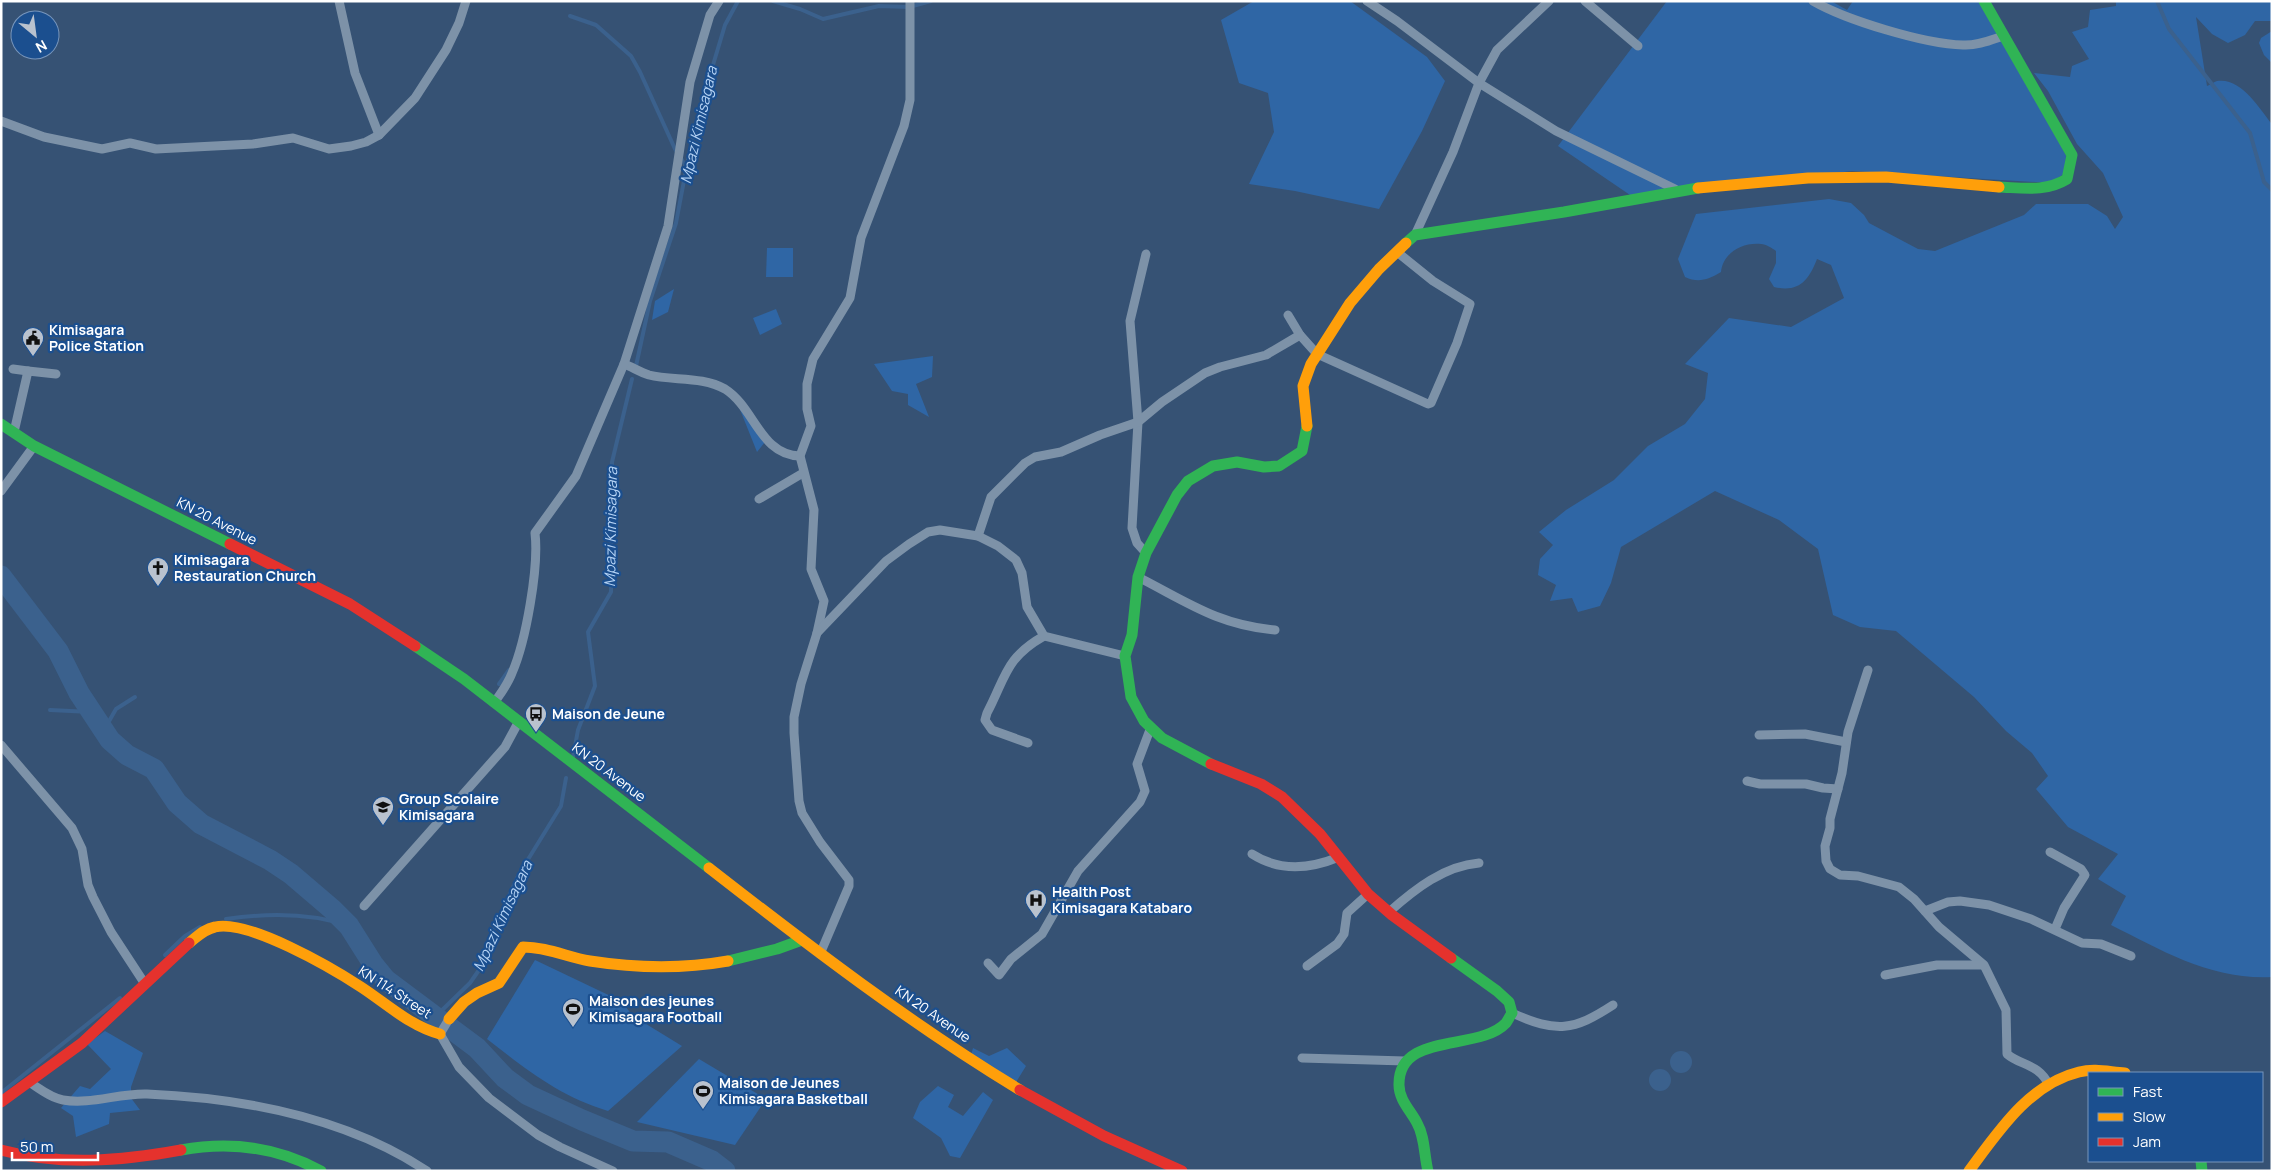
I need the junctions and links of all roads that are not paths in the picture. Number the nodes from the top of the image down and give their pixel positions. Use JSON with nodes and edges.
{"nodes":[{"id":1,"x":339,"y":1,"type":"edge"},
{"id":2,"x":466,"y":1,"type":"edge"},
{"id":3,"x":719,"y":1,"type":"edge"},
{"id":4,"x":910,"y":1,"type":"edge"},
{"id":5,"x":1367,"y":1,"type":"edge"},
{"id":6,"x":1549,"y":1,"type":"edge"},
{"id":7,"x":1585,"y":1,"type":"edge"},
{"id":8,"x":1813,"y":1,"type":"edge"},
{"id":9,"x":1984,"y":1,"type":"edge"},
{"id":10,"x":2004,"y":36,"type":"junction"},
{"id":11,"x":1638,"y":46,"type":"dead end"},
{"id":12,"x":1479,"y":83,"type":"junction"},
{"id":13,"x":1,"y":121,"type":"edge"},
{"id":14,"x":379,"y":135,"type":"junction"},
{"id":15,"x":1677,"y":190,"type":"junction"},
{"id":16,"x":1415,"y":235,"type":"junction"},
{"id":17,"x":1397,"y":252,"type":"junction"},
{"id":18,"x":1146,"y":254,"type":"dead end"},
{"id":19,"x":1288,"y":315,"type":"dead end"},
{"id":20,"x":1300,"y":335,"type":"junction"},
{"id":21,"x":1317,"y":354,"type":"junction"},
{"id":22,"x":624,"y":364,"type":"junction"},
{"id":23,"x":13,"y":369,"type":"dead end"},
{"id":24,"x":28,"y":371,"type":"junction"},
{"id":25,"x":56,"y":374,"type":"dead end"},
{"id":26,"x":1138,"y":422,"type":"junction"},
{"id":27,"x":1,"y":424,"type":"edge"},
{"id":28,"x":14,"y":432,"type":"junction"},
{"id":29,"x":34,"y":446,"type":"junction"},
{"id":30,"x":800,"y":456,"type":"junction"},
{"id":31,"x":803,"y":473,"type":"junction"},
{"id":32,"x":1,"y":491,"type":"edge"},
{"id":33,"x":759,"y":499,"type":"dead end"},
{"id":34,"x":978,"y":536,"type":"junction"},
{"id":35,"x":1146,"y":553,"type":"junction"},
{"id":36,"x":1138,"y":577,"type":"junction"},
{"id":37,"x":1275,"y":630,"type":"dead end"},
{"id":38,"x":817,"y":633,"type":"junction"},
{"id":39,"x":1044,"y":636,"type":"junction"},
{"id":40,"x":1125,"y":656,"type":"junction"},
{"id":41,"x":1868,"y":670,"type":"dead end"},
{"id":42,"x":494,"y":703,"type":"junction"},
{"id":43,"x":519,"y":721,"type":"junction"},
{"id":44,"x":1151,"y":727,"type":"junction"},
{"id":45,"x":1759,"y":735,"type":"dead end"},
{"id":46,"x":1846,"y":742,"type":"junction"},
{"id":47,"x":1028,"y":743,"type":"dead end"},
{"id":48,"x":1,"y":745,"type":"edge"},
{"id":49,"x":1747,"y":781,"type":"dead end"},
{"id":50,"x":1838,"y":789,"type":"junction"},
{"id":51,"x":2050,"y":852,"type":"dead end"},
{"id":52,"x":1252,"y":854,"type":"dead end"},
{"id":53,"x":1339,"y":857,"type":"junction"},
{"id":54,"x":1479,"y":863,"type":"dead end"},
{"id":55,"x":1368,"y":894,"type":"junction"},
{"id":56,"x":364,"y":906,"type":"dead end"},
{"id":57,"x":1925,"y":911,"type":"junction"},
{"id":58,"x":1390,"y":912,"type":"junction"},
{"id":59,"x":2055,"y":929,"type":"junction"},
{"id":60,"x":802,"y":940,"type":"junction"},
{"id":61,"x":820,"y":954,"type":"junction"},
{"id":62,"x":2131,"y":956,"type":"dead end"},
{"id":63,"x":988,"y":963,"type":"dead end"},
{"id":64,"x":1984,"y":965,"type":"junction"},
{"id":65,"x":1307,"y":966,"type":"dead end"},
{"id":66,"x":1885,"y":975,"type":"dead end"},
{"id":67,"x":145,"y":984,"type":"junction"},
{"id":68,"x":1613,"y":1005,"type":"dead end"},
{"id":69,"x":1512,"y":1013,"type":"junction"},
{"id":70,"x":449,"y":1019,"type":"joint"},
{"id":71,"x":440,"y":1034,"type":"junction"},
{"id":72,"x":1302,"y":1058,"type":"dead end"},
{"id":73,"x":1405,"y":1061,"type":"junction"},
{"id":74,"x":2088,"y":1072,"type":"edge"},
{"id":75,"x":2089,"y":1072,"type":"edge"},
{"id":76,"x":2109,"y":1072,"type":"edge"},
{"id":77,"x":29,"y":1082,"type":"junction"},
{"id":78,"x":2049,"y":1085,"type":"junction"},
{"id":79,"x":1,"y":1102,"type":"edge"},
{"id":80,"x":1,"y":1150,"type":"edge"},
{"id":81,"x":320,"y":1171,"type":"edge"},
{"id":82,"x":427,"y":1171,"type":"edge"},
{"id":83,"x":613,"y":1171,"type":"edge"},
{"id":84,"x":1182,"y":1171,"type":"edge"},
{"id":85,"x":1428,"y":1171,"type":"edge"},
{"id":86,"x":1969,"y":1171,"type":"edge"}],
"edges":[{"from":1,"to":14,"type":"street"},
{"from":2,"to":14,"type":"street"},
{"from":3,"to":22,"type":"street"},
{"from":4,"to":30,"type":"street"},
{"from":5,"to":12,"type":"street"},
{"from":6,"to":12,"type":"street"},
{"from":7,"to":11,"type":"street"},
{"from":8,"to":10,"type":"street"},
{"from":9,"to":10,"type":"street"},
{"from":10,"to":15,"type":"street"},
{"from":12,"to":15,"type":"street"},
{"from":12,"to":16,"type":"street"},
{"from":13,"to":14,"type":"street"},
{"from":15,"to":16,"type":"street"},
{"from":16,"to":17,"type":"street"},
{"from":17,"to":21,"type":"street"},
{"from":17,"to":21,"type":"street"},
{"from":18,"to":26,"type":"street"},
{"from":19,"to":20,"type":"street"},
{"from":20,"to":21,"type":"street"},
{"from":20,"to":26,"type":"street"},
{"from":21,"to":35,"type":"street"},
{"from":22,"to":30,"type":"street"},
{"from":22,"to":42,"type":"street"},
{"from":23,"to":24,"type":"street"},
{"from":24,"to":25,"type":"street"},
{"from":24,"to":28,"type":"street"},
{"from":26,"to":34,"type":"street"},
{"from":26,"to":35,"type":"street"},
{"from":27,"to":28,"type":"street","name":"KN 20 Avenue"},
{"from":28,"to":29,"type":"street","name":"KN 20 Avenue"},
{"from":29,"to":32,"type":"street"},
{"from":29,"to":42,"type":"street","name":"KN 20 Avenue"},
{"from":30,"to":31,"type":"street"},
{"from":31,"to":33,"type":"street"},
{"from":31,"to":38,"type":"street"},
{"from":34,"to":38,"type":"street"},
{"from":34,"to":39,"type":"street"},
{"from":35,"to":36,"type":"street"},
{"from":36,"to":37,"type":"street"},
{"from":36,"to":40,"type":"street"},
{"from":38,"to":61,"type":"street"},
{"from":39,"to":40,"type":"street"},
{"from":39,"to":47,"type":"street"},
{"from":40,"to":44,"type":"street"},
{"from":41,"to":46,"type":"street"},
{"from":42,"to":43,"type":"street","name":"KN 20 Avenue"},
{"from":43,"to":56,"type":"street"},
{"from":43,"to":60,"type":"street","name":"KN 20 Avenue"},
{"from":44,"to":53,"type":"street"},
{"from":44,"to":63,"type":"street"},
{"from":45,"to":46,"type":"street"},
{"from":46,"to":50,"type":"street"},
{"from":48,"to":67,"type":"street"},
{"from":49,"to":50,"type":"street"},
{"from":50,"to":57,"type":"street"},
{"from":51,"to":59,"type":"street"},
{"from":52,"to":53,"type":"street"},
{"from":53,"to":55,"type":"street"},
{"from":54,"to":58,"type":"street"},
{"from":55,"to":58,"type":"street"},
{"from":55,"to":65,"type":"street"},
{"from":57,"to":59,"type":"street"},
{"from":57,"to":64,"type":"street"},
{"from":58,"to":69,"type":"street"},
{"from":59,"to":62,"type":"street"},
{"from":60,"to":61,"type":"street","name":"KN 20 Avenue"},
{"from":60,"to":70,"type":"street","name":"KN 114 Street"},
{"from":61,"to":84,"type":"street","name":"KN 20 Avenue"},
{"from":64,"to":66,"type":"street"},
{"from":64,"to":78,"type":"street"},
{"from":67,"to":71,"type":"street","name":"KN 114 Street"},
{"from":67,"to":77,"type":"street","name":"KN 114 Street"},
{"from":68,"to":69,"type":"street"},
{"from":69,"to":73,"type":"street"},
{"from":70,"to":71,"type":"street","name":"KN 114 Street"},
{"from":71,"to":83,"type":"street"},
{"from":72,"to":73,"type":"street"},
{"from":73,"to":85,"type":"street"},
{"from":74,"to":78,"type":"street"},
{"from":75,"to":76,"type":"street"},
{"from":77,"to":79,"type":"street","name":"KN 114 Street"},
{"from":77,"to":82,"type":"street"},
{"from":78,"to":86,"type":"street"},
{"from":80,"to":81,"type":"street"}]}
